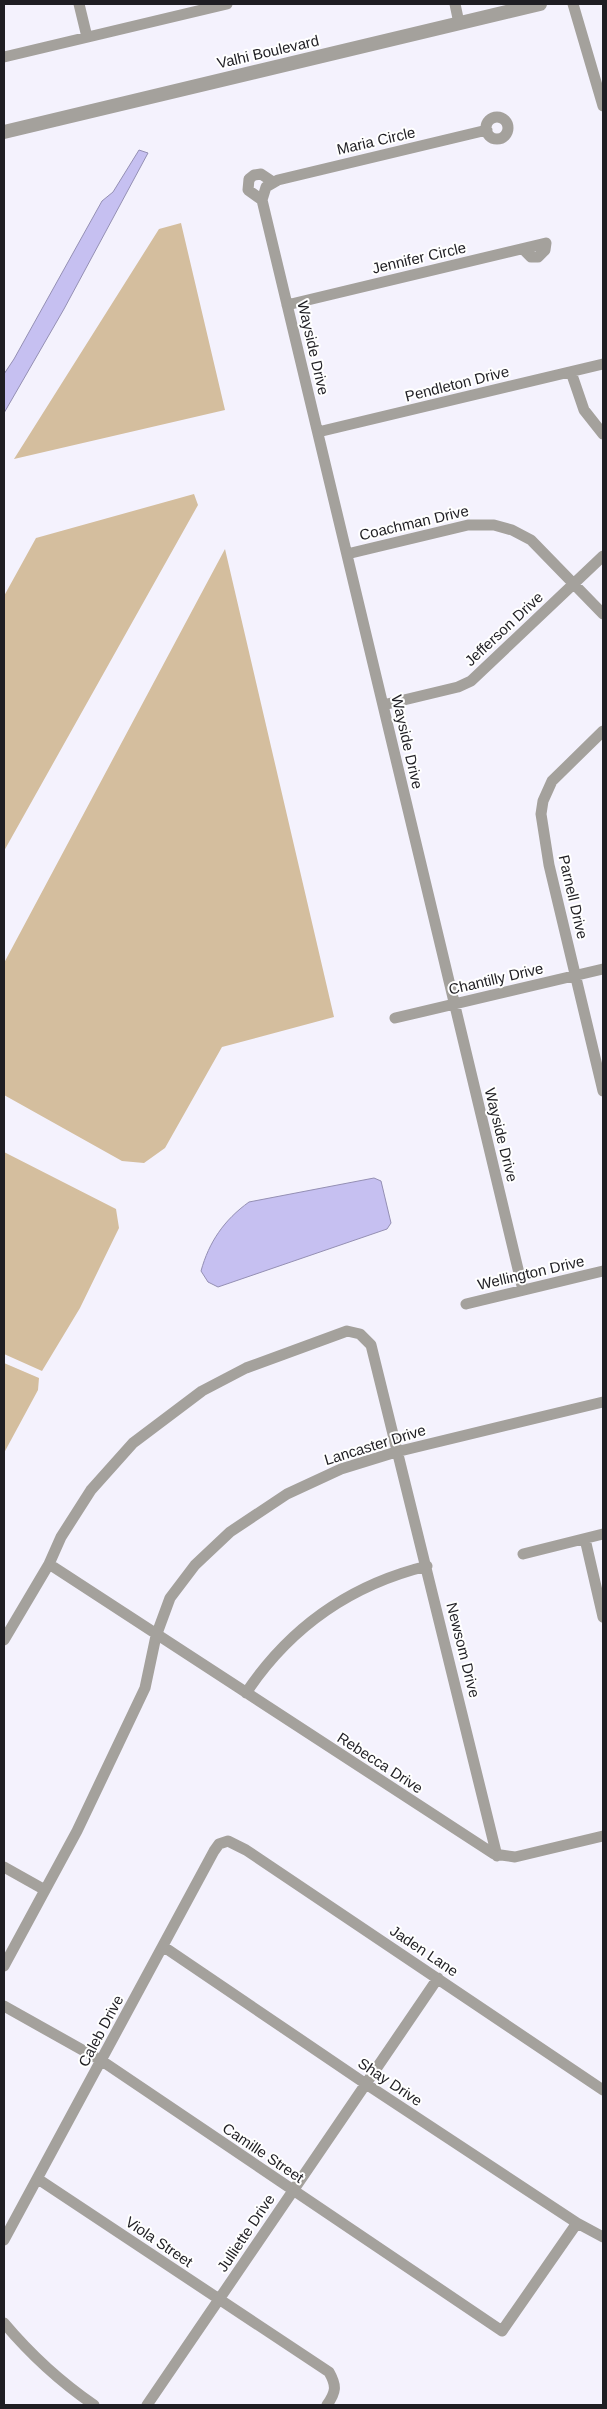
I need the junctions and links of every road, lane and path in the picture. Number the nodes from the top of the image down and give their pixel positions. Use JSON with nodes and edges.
{"nodes":[{"id":1,"x":79,"y":4,"type":"edge"},
{"id":2,"x":227,"y":4,"type":"edge"},
{"id":3,"x":455,"y":4,"type":"edge"},
{"id":4,"x":540,"y":4,"type":"edge"},
{"id":5,"x":573,"y":4,"type":"edge"},
{"id":6,"x":211,"y":6,"type":"edge"},
{"id":7,"x":459,"y":23,"type":"junction"},
{"id":8,"x":87,"y":37,"type":"junction"},
{"id":9,"x":4,"y":57,"type":"edge"},
{"id":10,"x":603,"y":104,"type":"edge"},
{"id":11,"x":486,"y":130,"type":"dead end"},
{"id":12,"x":4,"y":132,"type":"edge"},
{"id":13,"x":273,"y":182,"type":"junction"},
{"id":14,"x":262,"y":200,"type":"junction"},
{"id":15,"x":546,"y":243,"type":"dead end"},
{"id":16,"x":287,"y":305,"type":"junction"},
{"id":17,"x":603,"y":364,"type":"edge"},
{"id":18,"x":571,"y":372,"type":"junction"},
{"id":19,"x":318,"y":432,"type":"junction"},
{"id":20,"x":603,"y":434,"type":"edge"},
{"id":21,"x":347,"y":554,"type":"junction"},
{"id":22,"x":603,"y":556,"type":"edge"},
{"id":23,"x":574,"y":584,"type":"junction"},
{"id":24,"x":603,"y":614,"type":"edge"},
{"id":25,"x":383,"y":705,"type":"junction"},
{"id":26,"x":603,"y":731,"type":"edge"},
{"id":27,"x":603,"y":969,"type":"edge"},
{"id":28,"x":576,"y":975,"type":"junction"},
{"id":29,"x":454,"y":1004,"type":"junction"},
{"id":30,"x":395,"y":1018,"type":"dead end"},
{"id":31,"x":603,"y":1091,"type":"edge"},
{"id":32,"x":603,"y":1271,"type":"edge"},
{"id":33,"x":523,"y":1290,"type":"junction"},
{"id":34,"x":466,"y":1304,"type":"dead end"},
{"id":35,"x":603,"y":1402,"type":"edge"},
{"id":36,"x":396,"y":1452,"type":"junction"},
{"id":37,"x":603,"y":1534,"type":"edge"},
{"id":38,"x":585,"y":1539,"type":"junction"},
{"id":39,"x":523,"y":1554,"type":"dead end"},
{"id":40,"x":48,"y":1564,"type":"junction"},
{"id":41,"x":427,"y":1566,"type":"junction"},
{"id":42,"x":603,"y":1617,"type":"edge"},
{"id":43,"x":156,"y":1636,"type":"junction"},
{"id":44,"x":4,"y":1640,"type":"edge"},
{"id":45,"x":246,"y":1693,"type":"junction"},
{"id":46,"x":603,"y":1836,"type":"edge"},
{"id":47,"x":228,"y":1841,"type":"joint"},
{"id":48,"x":497,"y":1856,"type":"junction"},
{"id":49,"x":4,"y":1867,"type":"edge"},
{"id":50,"x":45,"y":1890,"type":"junction"},
{"id":51,"x":164,"y":1947,"type":"junction"},
{"id":52,"x":4,"y":1966,"type":"edge"},
{"id":53,"x":438,"y":1978,"type":"junction"},
{"id":54,"x":4,"y":2006,"type":"edge"},
{"id":55,"x":102,"y":2061,"type":"junction"},
{"id":56,"x":366,"y":2084,"type":"junction"},
{"id":57,"x":603,"y":2090,"type":"edge"},
{"id":58,"x":38,"y":2179,"type":"junction"},
{"id":59,"x":293,"y":2191,"type":"junction"},
{"id":60,"x":577,"y":2223,"type":"junction"},
{"id":61,"x":603,"y":2237,"type":"edge"},
{"id":62,"x":4,"y":2240,"type":"edge"},
{"id":63,"x":218,"y":2300,"type":"junction"},
{"id":64,"x":4,"y":2323,"type":"edge"},
{"id":65,"x":94,"y":2405,"type":"edge"},
{"id":66,"x":146,"y":2405,"type":"edge"},
{"id":67,"x":327,"y":2405,"type":"edge"}],
"edges":[{"from":1,"to":8,"type":"street"},
{"from":2,"to":6,"type":"street"},
{"from":3,"to":7,"type":"street"},
{"from":4,"to":7,"type":"street","name":"Valhi Boulevard"},
{"from":5,"to":10,"type":"street"},
{"from":6,"to":8,"type":"street"},
{"from":7,"to":12,"type":"street","name":"Valhi Boulevard"},
{"from":8,"to":9,"type":"street"},
{"from":11,"to":13,"type":"street","name":"Maria Circle"},
{"from":13,"to":14,"type":"street"},
{"from":13,"to":14,"type":"street","name":"Maria Circle"},
{"from":14,"to":16,"type":"street","name":"Wayside Drive"},
{"from":15,"to":16,"type":"street","name":"Jennifer Circle"},
{"from":16,"to":19,"type":"street","name":"Wayside Drive"},
{"from":17,"to":18,"type":"street","name":"Pendleton Drive"},
{"from":18,"to":19,"type":"street","name":"Pendleton Drive"},
{"from":18,"to":20,"type":"street"},
{"from":19,"to":21,"type":"street","name":"Wayside Drive"},
{"from":21,"to":23,"type":"street","name":"Coachman Drive"},
{"from":21,"to":25,"type":"street","name":"Wayside Drive"},
{"from":22,"to":23,"type":"street","name":"Jefferson Drive"},
{"from":23,"to":24,"type":"street","name":"Coachman Drive"},
{"from":23,"to":25,"type":"street","name":"Jefferson Drive"},
{"from":25,"to":29,"type":"street","name":"Wayside Drive"},
{"from":26,"to":28,"type":"street","name":"Parnell Drive"},
{"from":27,"to":28,"type":"street","name":"Chantilly Drive"},
{"from":28,"to":29,"type":"street","name":"Chantilly Drive"},
{"from":28,"to":31,"type":"street","name":"Parnell Drive"},
{"from":29,"to":30,"type":"street","name":"Chantilly Drive"},
{"from":29,"to":33,"type":"street","name":"Wayside Drive"},
{"from":32,"to":33,"type":"street","name":"Wellington Drive"},
{"from":33,"to":34,"type":"street","name":"Wellington Drive"},
{"from":35,"to":36,"type":"street","name":"Lancaster Drive"},
{"from":36,"to":40,"type":"street","name":"Newsom Drive"},
{"from":36,"to":41,"type":"street","name":"Newsom Drive"},
{"from":36,"to":43,"type":"street","name":"Lancaster Drive"},
{"from":37,"to":38,"type":"street"},
{"from":38,"to":39,"type":"street"},
{"from":38,"to":42,"type":"street"},
{"from":40,"to":43,"type":"street","name":"Rebecca Drive"},
{"from":40,"to":44,"type":"street","name":"Newsom Drive"},
{"from":41,"to":45,"type":"street"},
{"from":41,"to":48,"type":"street","name":"Newsom Drive"},
{"from":43,"to":45,"type":"street","name":"Rebecca Drive"},
{"from":43,"to":50,"type":"street","name":"Lancaster Drive"},
{"from":45,"to":48,"type":"street","name":"Rebecca Drive"},
{"from":46,"to":48,"type":"street"},
{"from":47,"to":51,"type":"street","name":"Caleb Drive"},
{"from":47,"to":53,"type":"street","name":"Jaden Lane"},
{"from":49,"to":50,"type":"street"},
{"from":50,"to":52,"type":"street","name":"Lancaster Drive"},
{"from":51,"to":55,"type":"street","name":"Caleb Drive"},
{"from":51,"to":56,"type":"street","name":"Shay Drive"},
{"from":53,"to":56,"type":"street","name":"Julliette Drive"},
{"from":53,"to":57,"type":"street","name":"Jaden Lane"},
{"from":54,"to":55,"type":"street","name":"Camille Street"},
{"from":55,"to":58,"type":"street","name":"Caleb Drive"},
{"from":55,"to":59,"type":"street","name":"Camille Street"},
{"from":56,"to":59,"type":"street","name":"Julliette Drive"},
{"from":56,"to":60,"type":"street","name":"Shay Drive"},
{"from":58,"to":62,"type":"street","name":"Caleb Drive"},
{"from":58,"to":63,"type":"street","name":"Viola Street"},
{"from":59,"to":60,"type":"street","name":"Camille Street"},
{"from":59,"to":63,"type":"street","name":"Julliette Drive"},
{"from":60,"to":61,"type":"street","name":"Shay Drive"},
{"from":63,"to":66,"type":"street","name":"Julliette Drive"},
{"from":63,"to":67,"type":"street","name":"Viola Street"},
{"from":64,"to":65,"type":"street"}]}
